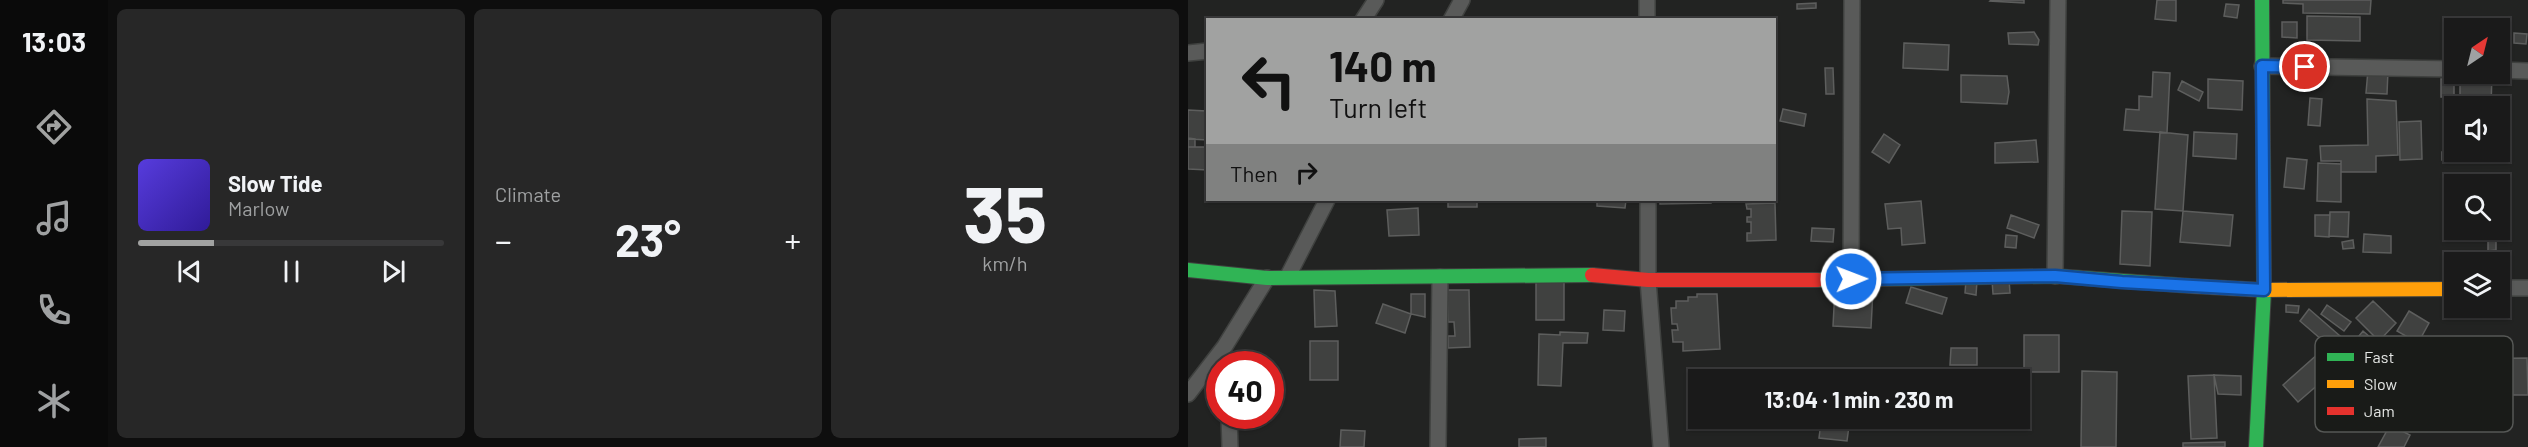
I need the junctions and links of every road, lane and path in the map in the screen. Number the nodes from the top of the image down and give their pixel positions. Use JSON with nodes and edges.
{"nodes":[{"id":1,"x":1376,"y":0,"type":"edge"},
{"id":2,"x":1462,"y":0,"type":"edge"},
{"id":3,"x":1647,"y":0,"type":"edge"},
{"id":4,"x":1852,"y":0,"type":"edge"},
{"id":5,"x":2058,"y":0,"type":"edge"},
{"id":6,"x":2262,"y":0,"type":"edge"},
{"id":7,"x":1364,"y":18,"type":"edge"},
{"id":8,"x":1452,"y":18,"type":"edge"},
{"id":9,"x":1647,"y":18,"type":"edge"},
{"id":10,"x":1206,"y":51,"type":"edge"},
{"id":11,"x":1188,"y":53,"type":"edge"},
{"id":12,"x":2262,"y":66,"type":"junction"},
{"id":13,"x":2444,"y":69,"type":"edge"},
{"id":14,"x":2510,"y":70,"type":"edge"},
{"id":15,"x":2528,"y":71,"type":"edge"},
{"id":16,"x":1326,"y":201,"type":"edge"},
{"id":17,"x":1648,"y":201,"type":"edge"},
{"id":18,"x":1188,"y":270,"type":"edge"},
{"id":19,"x":1288,"y":276,"type":"junction"},
{"id":20,"x":2055,"y":276,"type":"junction"},
{"id":21,"x":1440,"y":277,"type":"junction"},
{"id":22,"x":1267,"y":278,"type":"junction"},
{"id":23,"x":1851,"y":279,"type":"junction"},
{"id":24,"x":1648,"y":280,"type":"junction"},
{"id":25,"x":2510,"y":288,"type":"edge"},
{"id":26,"x":2528,"y":288,"type":"edge"},
{"id":27,"x":2444,"y":289,"type":"edge"},
{"id":28,"x":2264,"y":290,"type":"junction"},
{"id":29,"x":1225,"y":346,"type":"junction"},
{"id":30,"x":1225,"y":351,"type":"edge"},
{"id":31,"x":1188,"y":393,"type":"edge"},
{"id":32,"x":1229,"y":429,"type":"edge"},
{"id":33,"x":1230,"y":447,"type":"edge"},
{"id":34,"x":1438,"y":447,"type":"edge"},
{"id":35,"x":1661,"y":447,"type":"edge"},
{"id":36,"x":2256,"y":447,"type":"edge"}],
"edges":[{"from":1,"to":7,"type":"street"},
{"from":2,"to":8,"type":"street"},
{"from":3,"to":9,"type":"street"},
{"from":4,"to":23,"type":"street"},
{"from":5,"to":20,"type":"street"},
{"from":6,"to":12,"type":"street"},
{"from":10,"to":11,"type":"street"},
{"from":12,"to":13,"type":"street"},
{"from":12,"to":28,"type":"street"},
{"from":14,"to":15,"type":"street"},
{"from":16,"to":19,"type":"street"},
{"from":17,"to":24,"type":"street"},
{"from":18,"to":22,"type":"street"},
{"from":19,"to":21,"type":"street"},
{"from":19,"to":22,"type":"street"},
{"from":20,"to":23,"type":"street"},
{"from":20,"to":28,"type":"street"},
{"from":21,"to":24,"type":"street"},
{"from":21,"to":34,"type":"street"},
{"from":22,"to":29,"type":"street"},
{"from":23,"to":24,"type":"street"},
{"from":24,"to":35,"type":"street"},
{"from":25,"to":26,"type":"street"},
{"from":27,"to":28,"type":"street"},
{"from":28,"to":36,"type":"street"},
{"from":29,"to":30,"type":"street"},
{"from":29,"to":31,"type":"street"},
{"from":32,"to":33,"type":"street"}]}
